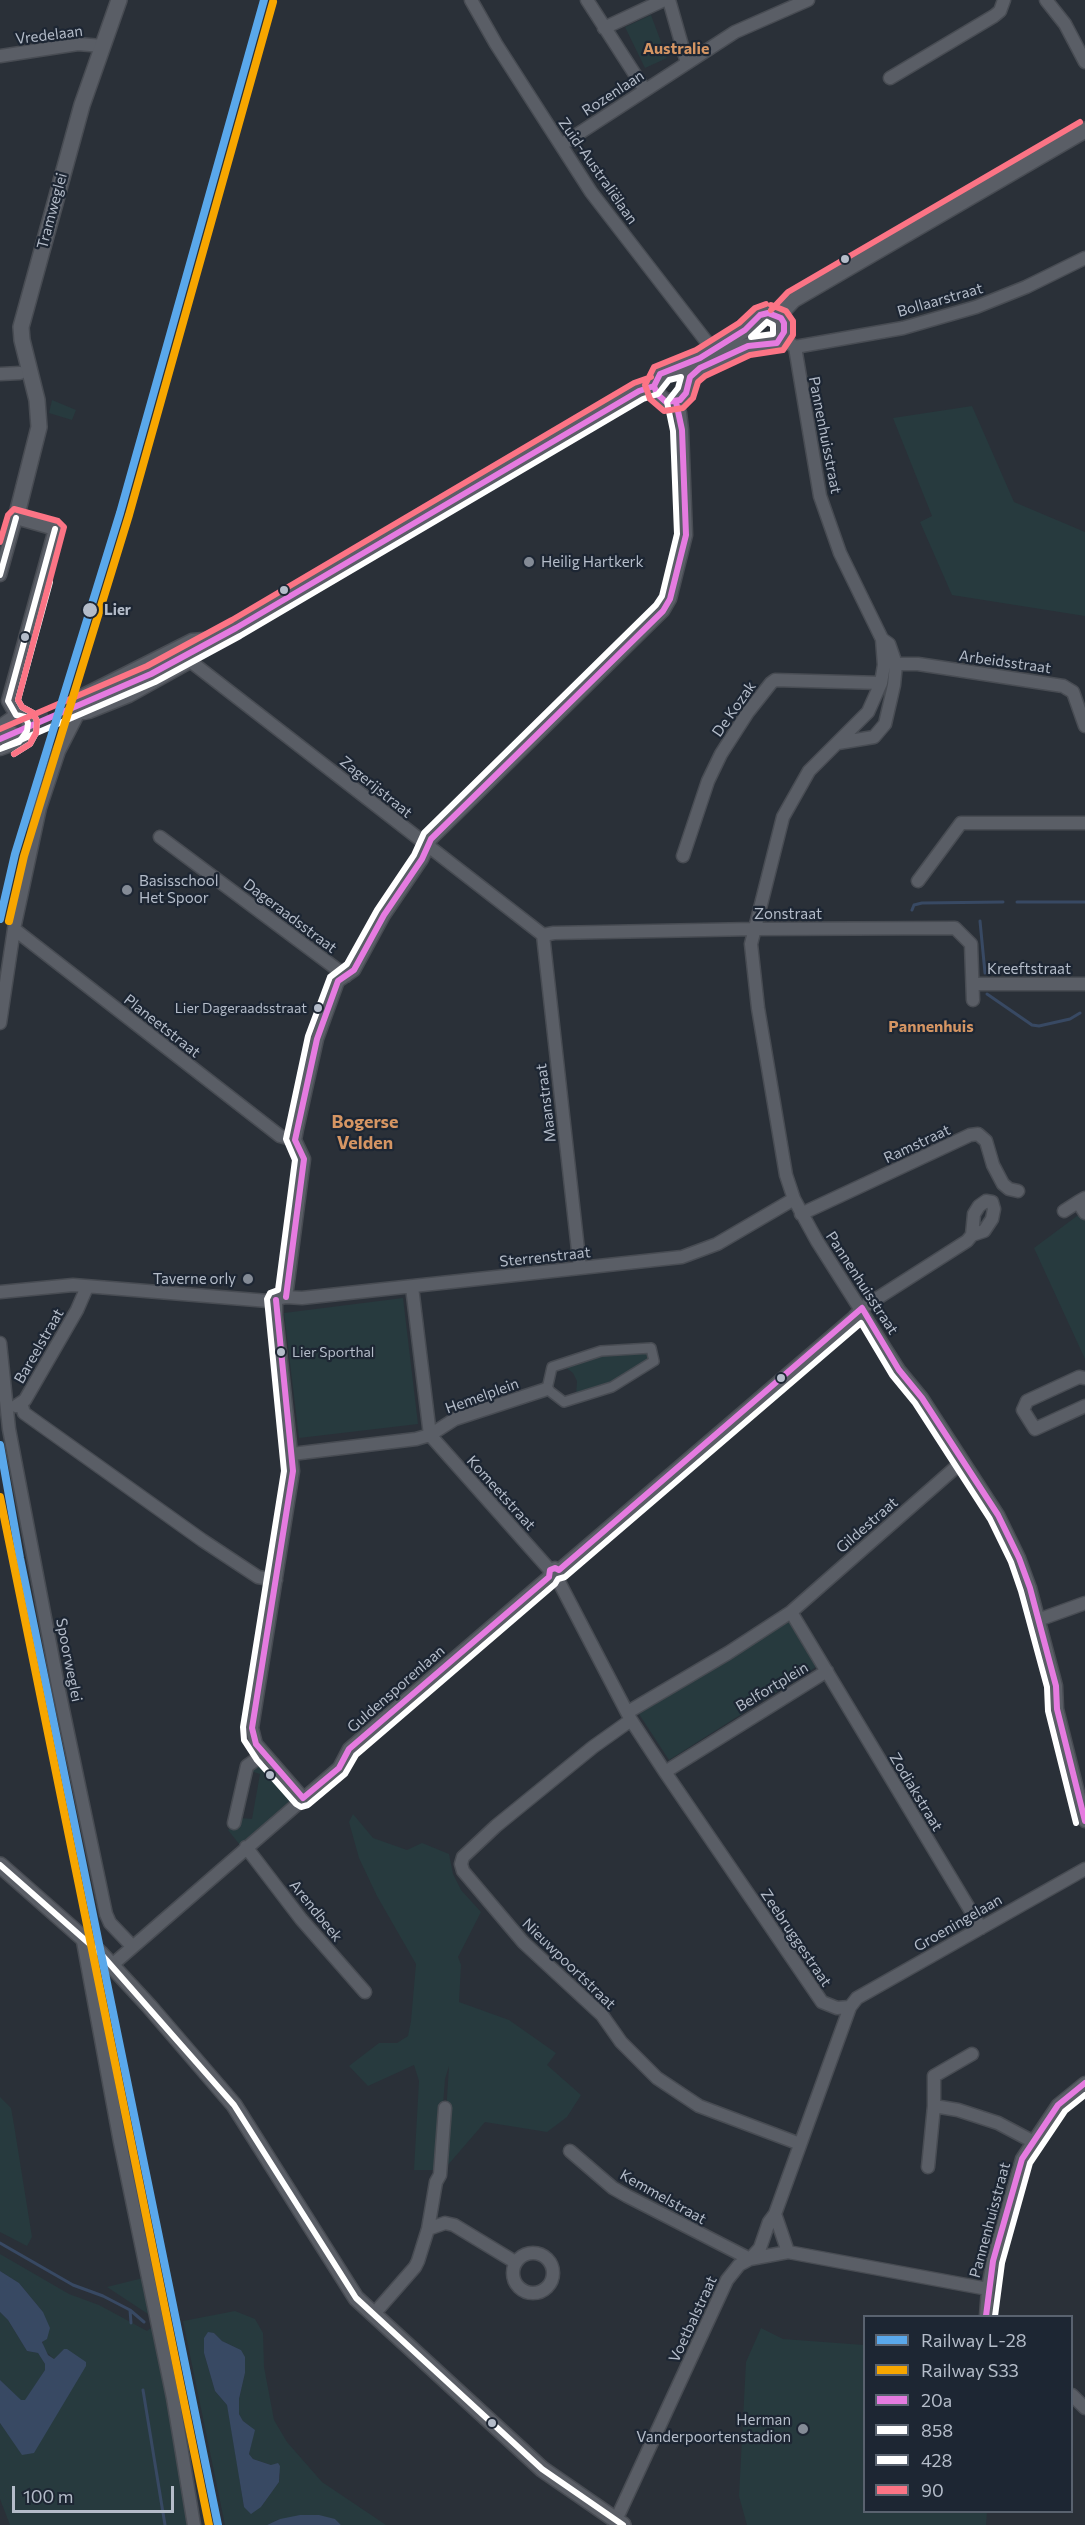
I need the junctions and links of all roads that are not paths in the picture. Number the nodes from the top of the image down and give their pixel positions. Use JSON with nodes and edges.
{"nodes":[{"id":1,"x":119,"y":0,"type":"edge"},
{"id":2,"x":471,"y":0,"type":"edge"},
{"id":3,"x":587,"y":0,"type":"edge"},
{"id":4,"x":664,"y":0,"type":"edge"},
{"id":5,"x":669,"y":0,"type":"edge"},
{"id":6,"x":770,"y":0,"type":"edge"},
{"id":7,"x":808,"y":0,"type":"edge"},
{"id":8,"x":1004,"y":0,"type":"edge"},
{"id":9,"x":1046,"y":0,"type":"edge"},
{"id":10,"x":774,"y":14,"type":"junction"},
{"id":11,"x":604,"y":28,"type":"junction"},
{"id":12,"x":102,"y":46,"type":"junction"},
{"id":13,"x":0,"y":56,"type":"edge"},
{"id":14,"x":1085,"y":62,"type":"edge"},
{"id":15,"x":687,"y":63,"type":"junction"},
{"id":16,"x":890,"y":78,"type":"dead end"},
{"id":17,"x":645,"y":90,"type":"junction"},
{"id":18,"x":1085,"y":130,"type":"edge"},
{"id":19,"x":561,"y":145,"type":"junction"},
{"id":20,"x":1085,"y":258,"type":"edge"},
{"id":21,"x":778,"y":316,"type":"junction"},
{"id":22,"x":782,"y":338,"type":"junction"},
{"id":23,"x":795,"y":347,"type":"junction"},
{"id":24,"x":713,"y":350,"type":"junction"},
{"id":25,"x":20,"y":373,"type":"dead end"},
{"id":26,"x":0,"y":374,"type":"edge"},
{"id":27,"x":654,"y":386,"type":"junction"},
{"id":28,"x":676,"y":402,"type":"junction"},
{"id":29,"x":16,"y":518,"type":"junction"},
{"id":30,"x":0,"y":575,"type":"edge"},
{"id":31,"x":882,"y":639,"type":"junction"},
{"id":32,"x":896,"y":664,"type":"junction"},
{"id":33,"x":881,"y":683,"type":"junction"},
{"id":34,"x":81,"y":710,"type":"junction"},
{"id":35,"x":16,"y":715,"type":"junction"},
{"id":36,"x":1085,"y":726,"type":"edge"},
{"id":37,"x":4,"y":733,"type":"edge"},
{"id":38,"x":837,"y":743,"type":"junction"},
{"id":39,"x":0,"y":750,"type":"edge"},
{"id":40,"x":1085,"y":823,"type":"edge"},
{"id":41,"x":160,"y":837,"type":"dead end"},
{"id":42,"x":427,"y":846,"type":"junction"},
{"id":43,"x":683,"y":856,"type":"dead end"},
{"id":44,"x":918,"y":881,"type":"dead end"},
{"id":45,"x":14,"y":929,"type":"junction"},
{"id":46,"x":754,"y":929,"type":"junction"},
{"id":47,"x":543,"y":935,"type":"junction"},
{"id":48,"x":346,"y":976,"type":"junction"},
{"id":49,"x":973,"y":984,"type":"junction"},
{"id":50,"x":1085,"y":984,"type":"edge"},
{"id":51,"x":973,"y":1000,"type":"dead end"},
{"id":52,"x":0,"y":1023,"type":"edge"},
{"id":53,"x":295,"y":1140,"type":"junction"},
{"id":54,"x":1018,"y":1191,"type":"dead end"},
{"id":55,"x":794,"y":1199,"type":"junction"},
{"id":56,"x":1081,"y":1200,"type":"edge"},
{"id":57,"x":1064,"y":1211,"type":"dead end"},
{"id":58,"x":801,"y":1214,"type":"junction"},
{"id":59,"x":1085,"y":1214,"type":"edge"},
{"id":60,"x":972,"y":1235,"type":"dead end"},
{"id":61,"x":580,"y":1268,"type":"junction"},
{"id":62,"x":87,"y":1287,"type":"junction"},
{"id":63,"x":412,"y":1287,"type":"junction"},
{"id":64,"x":0,"y":1292,"type":"edge"},
{"id":65,"x":281,"y":1299,"type":"junction"},
{"id":66,"x":861,"y":1308,"type":"junction"},
{"id":67,"x":0,"y":1343,"type":"edge"},
{"id":68,"x":1085,"y":1378,"type":"edge"},
{"id":69,"x":547,"y":1389,"type":"junction"},
{"id":70,"x":21,"y":1403,"type":"junction"},
{"id":71,"x":1085,"y":1406,"type":"edge"},
{"id":72,"x":6,"y":1408,"type":"junction"},
{"id":73,"x":430,"y":1435,"type":"junction"},
{"id":74,"x":292,"y":1454,"type":"junction"},
{"id":75,"x":963,"y":1461,"type":"junction"},
{"id":76,"x":554,"y":1574,"type":"junction"},
{"id":77,"x":276,"y":1580,"type":"junction"},
{"id":78,"x":1085,"y":1603,"type":"edge"},
{"id":79,"x":791,"y":1612,"type":"junction"},
{"id":80,"x":1038,"y":1620,"type":"junction"},
{"id":81,"x":826,"y":1671,"type":"junction"},
{"id":82,"x":629,"y":1716,"type":"junction"},
{"id":83,"x":264,"y":1754,"type":"junction"},
{"id":84,"x":664,"y":1772,"type":"junction"},
{"id":85,"x":303,"y":1798,"type":"junction"},
{"id":86,"x":1085,"y":1821,"type":"edge"},
{"id":87,"x":234,"y":1823,"type":"dead end"},
{"id":88,"x":246,"y":1847,"type":"junction"},
{"id":89,"x":0,"y":1865,"type":"edge"},
{"id":90,"x":1085,"y":1869,"type":"edge"},
{"id":91,"x":981,"y":1928,"type":"junction"},
{"id":92,"x":82,"y":1936,"type":"junction"},
{"id":93,"x":132,"y":1946,"type":"junction"},
{"id":94,"x":111,"y":1965,"type":"junction"},
{"id":95,"x":365,"y":1992,"type":"dead end"},
{"id":96,"x":850,"y":2007,"type":"junction"},
{"id":97,"x":972,"y":2054,"type":"dead end"},
{"id":98,"x":1085,"y":2083,"type":"edge"},
{"id":99,"x":934,"y":2106,"type":"junction"},
{"id":100,"x":445,"y":2108,"type":"dead end"},
{"id":101,"x":1032,"y":2141,"type":"junction"},
{"id":102,"x":800,"y":2145,"type":"junction"},
{"id":103,"x":570,"y":2151,"type":"dead end"},
{"id":104,"x":928,"y":2167,"type":"dead end"},
{"id":105,"x":775,"y":2214,"type":"junction"},
{"id":106,"x":428,"y":2229,"type":"junction"},
{"id":107,"x":788,"y":2252,"type":"junction"},
{"id":108,"x":750,"y":2259,"type":"junction"},
{"id":109,"x":515,"y":2262,"type":"dead end"},
{"id":110,"x":988,"y":2289,"type":"junction"},
{"id":111,"x":373,"y":2315,"type":"junction"},
{"id":112,"x":986,"y":2315,"type":"edge"},
{"id":113,"x":1073,"y":2397,"type":"edge"},
{"id":114,"x":1085,"y":2408,"type":"edge"},
{"id":115,"x":619,"y":2523,"type":"edge"},
{"id":116,"x":194,"y":2525,"type":"edge"}],
"edges":[{"from":1,"to":12,"type":"street","name":"Tramweglei"},
{"from":2,"to":19,"type":"street","name":"Zuid-Australiëlaan"},
{"from":3,"to":11,"type":"street"},
{"from":4,"to":11,"type":"street"},
{"from":5,"to":15,"type":"street"},
{"from":6,"to":10,"type":"street"},
{"from":7,"to":10,"type":"street","name":"Rozenlaan"},
{"from":8,"to":16,"type":"street"},
{"from":9,"to":14,"type":"street"},
{"from":10,"to":15,"type":"street","name":"Rozenlaan"},
{"from":11,"to":17,"type":"street"},
{"from":12,"to":13,"type":"street","name":"Vredelaan"},
{"from":12,"to":29,"type":"street","name":"Tramweglei"},
{"from":15,"to":17,"type":"street","name":"Rozenlaan"},
{"from":17,"to":19,"type":"street","name":"Rozenlaan"},
{"from":18,"to":21,"type":"street"},
{"from":19,"to":24,"type":"street","name":"Zuid-Australiëlaan"},
{"from":20,"to":23,"type":"street","name":"Bollaarstraat"},
{"from":21,"to":22,"type":"street"},
{"from":21,"to":24,"type":"street"},
{"from":22,"to":23,"type":"street"},
{"from":22,"to":28,"type":"street"},
{"from":23,"to":31,"type":"street","name":"Pannenhuisstraat"},
{"from":24,"to":27,"type":"street"},
{"from":25,"to":26,"type":"street"},
{"from":27,"to":28,"type":"street"},
{"from":27,"to":34,"type":"street"},
{"from":28,"to":42,"type":"street"},
{"from":29,"to":30,"type":"street"},
{"from":29,"to":35,"type":"street"},
{"from":31,"to":32,"type":"street","name":"Pannenhuisstraat"},
{"from":31,"to":33,"type":"street","name":"Pannenhuisstraat"},
{"from":32,"to":36,"type":"street","name":"Arbeidsstraat"},
{"from":32,"to":38,"type":"street"},
{"from":33,"to":38,"type":"street","name":"Pannenhuisstraat"},
{"from":33,"to":43,"type":"street","name":"De Kozak"},
{"from":34,"to":42,"type":"street","name":"Zagerijstraat"},
{"from":34,"to":45,"type":"street"},
{"from":35,"to":37,"type":"street"},
{"from":35,"to":39,"type":"street"},
{"from":38,"to":46,"type":"street","name":"Pannenhuisstraat"},
{"from":40,"to":44,"type":"street"},
{"from":41,"to":48,"type":"street","name":"Dageraadsstraat"},
{"from":42,"to":47,"type":"street","name":"Zagerijstraat"},
{"from":42,"to":48,"type":"street"},
{"from":45,"to":52,"type":"street"},
{"from":45,"to":53,"type":"street","name":"Planeetstraat"},
{"from":46,"to":47,"type":"street","name":"Zonstraat"},
{"from":46,"to":49,"type":"street","name":"Zonstraat"},
{"from":46,"to":55,"type":"street","name":"Pannenhuisstraat"},
{"from":47,"to":61,"type":"street","name":"Maanstraat"},
{"from":48,"to":53,"type":"street"},
{"from":49,"to":50,"type":"street","name":"Kreeftstraat"},
{"from":49,"to":51,"type":"street","name":"Zonstraat"},
{"from":53,"to":65,"type":"street"},
{"from":54,"to":58,"type":"street","name":"Ramstraat"},
{"from":55,"to":58,"type":"street","name":"Pannenhuisstraat"},
{"from":55,"to":61,"type":"street","name":"Sterrenstraat"},
{"from":56,"to":57,"type":"street"},
{"from":56,"to":59,"type":"street"},
{"from":58,"to":66,"type":"street","name":"Pannenhuisstraat"},
{"from":60,"to":66,"type":"street","name":"Guldensporenlaan"},
{"from":61,"to":63,"type":"street","name":"Sterrenstraat"},
{"from":62,"to":64,"type":"street","name":"Bareelstraat"},
{"from":62,"to":65,"type":"street","name":"Bareelstraat"},
{"from":62,"to":70,"type":"street","name":"Bareelstraat"},
{"from":63,"to":65,"type":"street","name":"Sterrenstraat"},
{"from":63,"to":73,"type":"street"},
{"from":65,"to":74,"type":"street"},
{"from":66,"to":75,"type":"street","name":"Pannenhuisstraat"},
{"from":66,"to":76,"type":"street","name":"Guldensporenlaan"},
{"from":67,"to":72,"type":"street","name":"Spoorweglei"},
{"from":68,"to":71,"type":"street"},
{"from":69,"to":69,"type":"street"},
{"from":69,"to":73,"type":"street","name":"Hemelplein"},
{"from":70,"to":72,"type":"street","name":"Bareelstraat"},
{"from":70,"to":77,"type":"street"},
{"from":72,"to":93,"type":"street","name":"Spoorweglei"},
{"from":73,"to":74,"type":"street"},
{"from":73,"to":76,"type":"street","name":"Komeetstraat"},
{"from":74,"to":77,"type":"street"},
{"from":75,"to":79,"type":"street","name":"Gildestraat"},
{"from":75,"to":80,"type":"street","name":"Pannenhuisstraat"},
{"from":76,"to":82,"type":"street","name":"Komeetstraat"},
{"from":76,"to":85,"type":"street","name":"Guldensporenlaan"},
{"from":77,"to":83,"type":"street"},
{"from":78,"to":80,"type":"street"},
{"from":79,"to":81,"type":"street","name":"Belfortplein"},
{"from":79,"to":82,"type":"street"},
{"from":80,"to":86,"type":"street","name":"Pannenhuisstraat"},
{"from":81,"to":84,"type":"street","name":"Belfortplein"},
{"from":81,"to":91,"type":"street","name":"Zodiakstraat"},
{"from":82,"to":84,"type":"street","name":"Zeebruggestraat"},
{"from":82,"to":102,"type":"street","name":"Nieuwpoortstraat"},
{"from":83,"to":85,"type":"street"},
{"from":83,"to":87,"type":"street"},
{"from":84,"to":96,"type":"street","name":"Zeebruggestraat"},
{"from":85,"to":88,"type":"street","name":"Guldensporenlaan"},
{"from":88,"to":93,"type":"street","name":"Guldensporenlaan"},
{"from":88,"to":95,"type":"street","name":"Arendbeek"},
{"from":89,"to":92,"type":"street"},
{"from":90,"to":91,"type":"street","name":"Groeningelaan"},
{"from":91,"to":96,"type":"street","name":"Groeningelaan"},
{"from":92,"to":94,"type":"street"},
{"from":92,"to":116,"type":"street"},
{"from":93,"to":94,"type":"street"},
{"from":94,"to":111,"type":"street"},
{"from":96,"to":102,"type":"street"},
{"from":97,"to":99,"type":"street"},
{"from":98,"to":101,"type":"street","name":"Pannenhuisstraat"},
{"from":99,"to":101,"type":"street"},
{"from":99,"to":104,"type":"street"},
{"from":100,"to":106,"type":"street"},
{"from":101,"to":110,"type":"street","name":"Pannenhuisstraat"},
{"from":102,"to":105,"type":"street"},
{"from":103,"to":108,"type":"street","name":"Kemmelstraat"},
{"from":105,"to":107,"type":"street"},
{"from":105,"to":108,"type":"street"},
{"from":106,"to":109,"type":"street"},
{"from":106,"to":111,"type":"street"},
{"from":107,"to":108,"type":"street"},
{"from":107,"to":110,"type":"street"},
{"from":108,"to":115,"type":"street","name":"Voetbalstraat"},
{"from":110,"to":112,"type":"street","name":"Pannenhuisstraat"},
{"from":111,"to":115,"type":"street"},
{"from":113,"to":114,"type":"street"}]}
